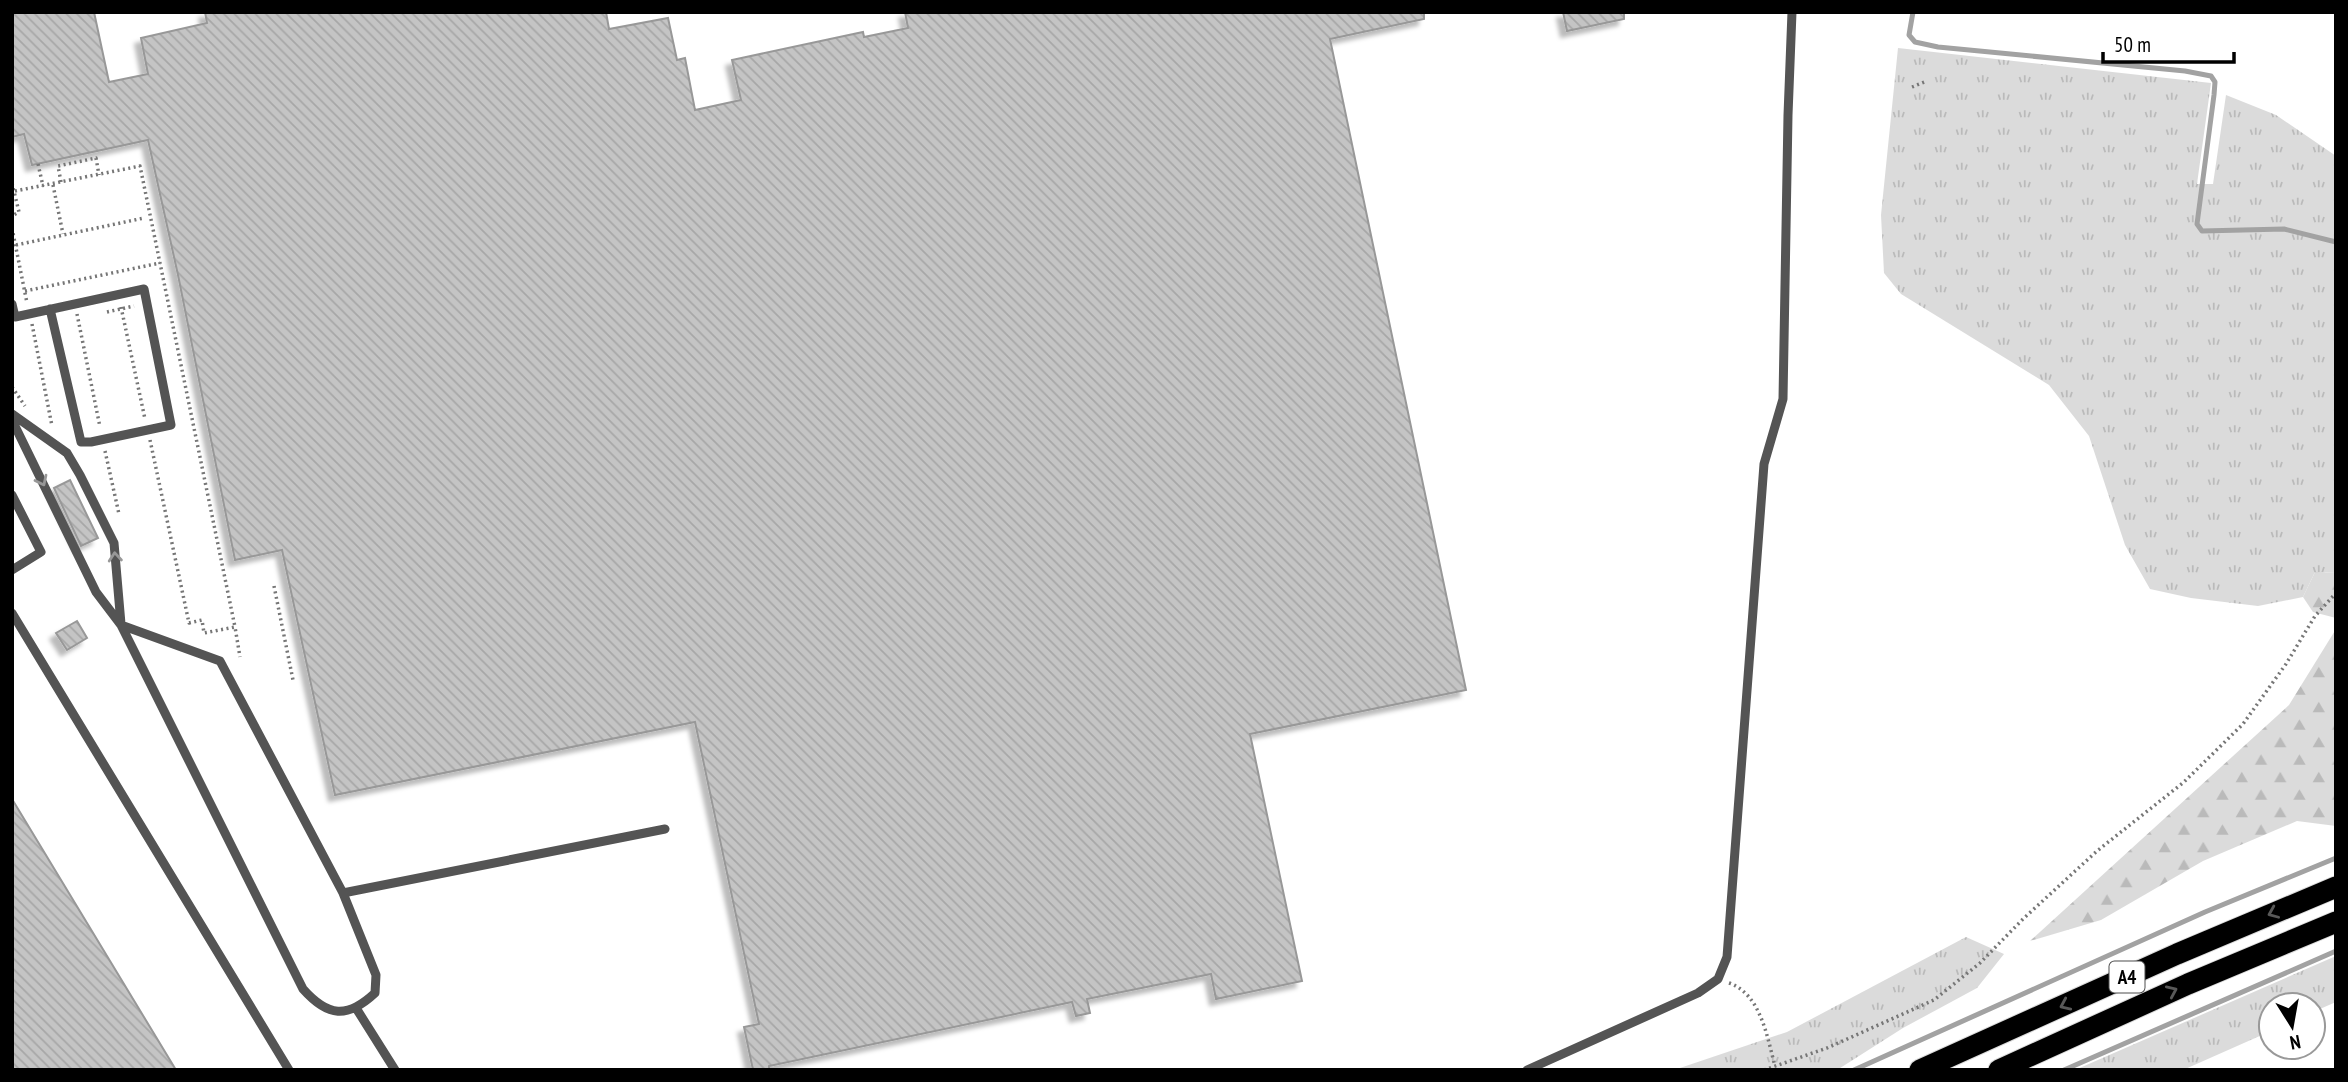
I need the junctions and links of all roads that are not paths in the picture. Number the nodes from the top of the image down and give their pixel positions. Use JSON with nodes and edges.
{"nodes":[{"id":1,"x":1792,"y":12,"type":"edge"},
{"id":2,"x":12,"y":304,"type":"edge"},
{"id":3,"x":50,"y":309,"type":"junction"},
{"id":4,"x":12,"y":414,"type":"edge"},
{"id":5,"x":12,"y":420,"type":"edge"},
{"id":6,"x":80,"y":442,"type":"junction"},
{"id":7,"x":67,"y":453,"type":"junction"},
{"id":8,"x":12,"y":495,"type":"edge"},
{"id":9,"x":12,"y":570,"type":"edge"},
{"id":10,"x":12,"y":613,"type":"edge"},
{"id":11,"x":121,"y":625,"type":"junction"},
{"id":12,"x":665,"y":828,"type":"dead end"},
{"id":13,"x":2336,"y":887,"type":"edge"},
{"id":14,"x":343,"y":893,"type":"junction"},
{"id":15,"x":2336,"y":922,"type":"edge"},
{"id":16,"x":356,"y":1008,"type":"junction"},
{"id":17,"x":289,"y":1070,"type":"edge"},
{"id":18,"x":395,"y":1070,"type":"edge"},
{"id":19,"x":1527,"y":1070,"type":"edge"},
{"id":20,"x":1920,"y":1070,"type":"edge"},
{"id":21,"x":1999,"y":1070,"type":"edge"}],
"edges":[{"from":1,"to":19,"type":"lane"},
{"from":2,"to":3,"type":"lane"},
{"from":3,"to":6,"type":"lane"},
{"from":3,"to":6,"type":"lane"},
{"from":4,"to":7,"type":"lane"},
{"from":5,"to":11,"type":"lane","one_way":true},
{"from":6,"to":7,"type":"lane"},
{"from":11,"to":7,"type":"lane","one_way":true},
{"from":8,"to":9,"type":"lane"},
{"from":10,"to":17,"type":"lane"},
{"from":11,"to":14,"type":"lane"},
{"from":11,"to":16,"type":"lane"},
{"from":12,"to":14,"type":"lane"},
{"from":13,"to":20,"type":"highway","number":"A4","one_way":true},
{"from":14,"to":16,"type":"lane"},
{"from":21,"to":15,"type":"highway","number":"A4","one_way":true},
{"from":16,"to":18,"type":"lane"}]}
